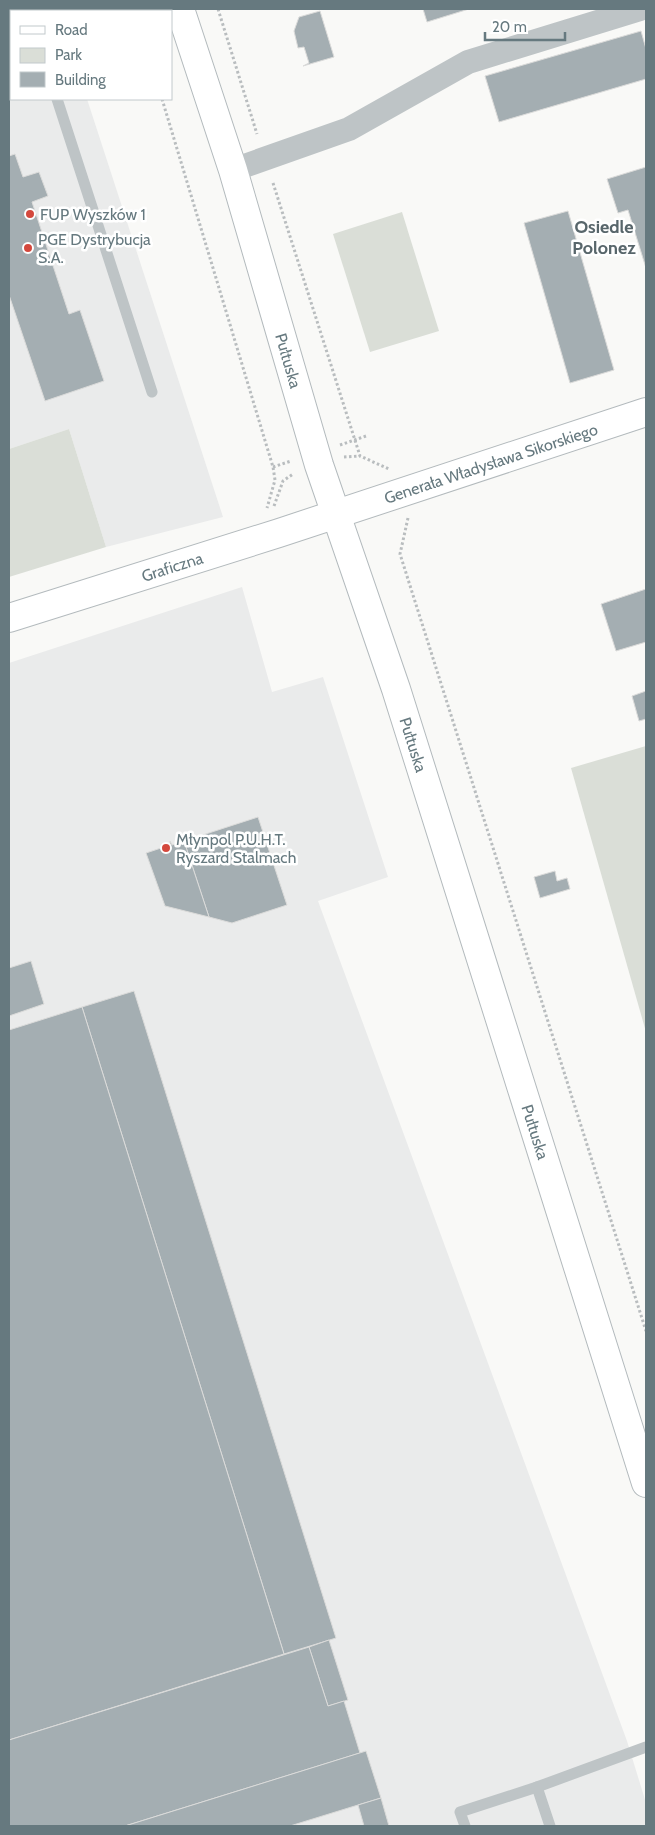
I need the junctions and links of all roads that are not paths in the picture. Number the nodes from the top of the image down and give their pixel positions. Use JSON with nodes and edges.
{"nodes":[{"id":1,"x":180,"y":9,"type":"edge"},
{"id":2,"x":640,"y":9,"type":"edge"},
{"id":3,"x":57,"y":100,"type":"edge"},
{"id":4,"x":233,"y":170,"type":"junction"},
{"id":5,"x":152,"y":392,"type":"dead end"},
{"id":6,"x":646,"y":412,"type":"edge"},
{"id":7,"x":336,"y":515,"type":"junction"},
{"id":8,"x":9,"y":618,"type":"edge"},
{"id":9,"x":646,"y":1483,"type":"edge"},
{"id":10,"x":646,"y":1747,"type":"edge"},
{"id":11,"x":537,"y":1787,"type":"junction"},
{"id":12,"x":465,"y":1826,"type":"edge"},
{"id":13,"x":550,"y":1826,"type":"edge"}],
"edges":[{"from":1,"to":4,"type":"main road","name":"Pułtuska"},
{"from":2,"to":4,"type":"street"},
{"from":3,"to":5,"type":"lane"},
{"from":4,"to":7,"type":"main road","name":"Pułtuska"},
{"from":6,"to":7,"type":"main road","name":"Generała Władysława Sikorskiego"},
{"from":7,"to":8,"type":"main road","name":"Graficzna"},
{"from":7,"to":9,"type":"main road","name":"Pułtuska"},
{"from":10,"to":11,"type":"lane"},
{"from":11,"to":12,"type":"lane"},
{"from":11,"to":13,"type":"lane"}]}
